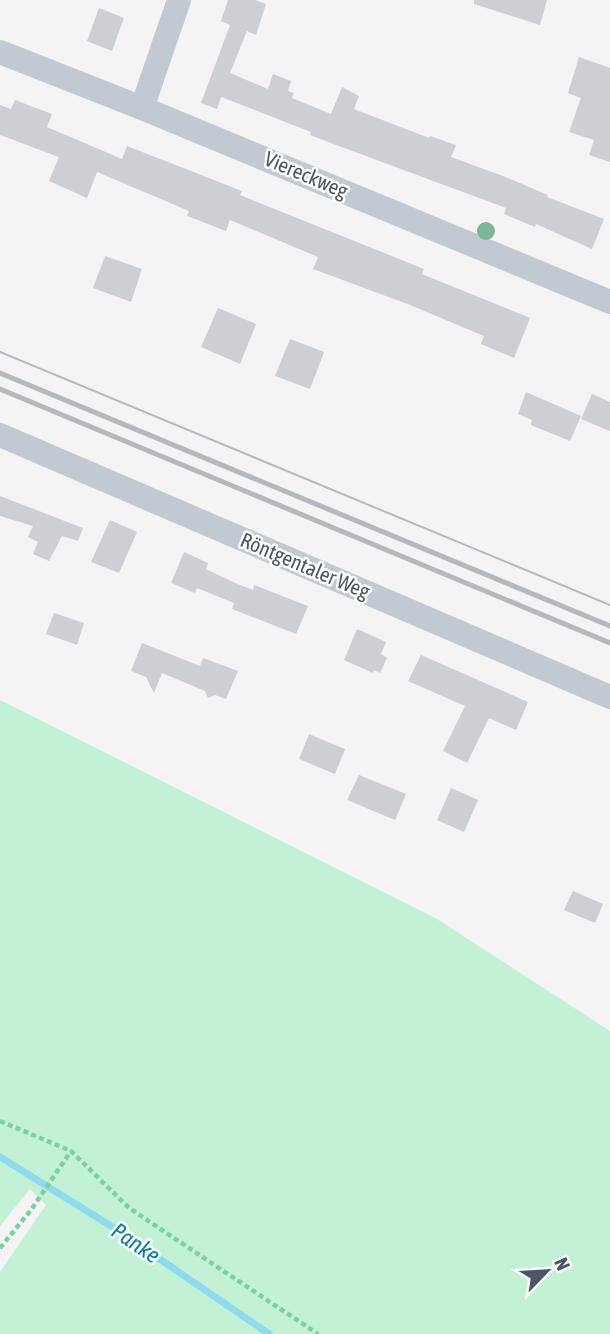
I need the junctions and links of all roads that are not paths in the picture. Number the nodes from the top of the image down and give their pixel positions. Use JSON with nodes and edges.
{"nodes":[{"id":1,"x":179,"y":0,"type":"edge"},
{"id":2,"x":0,"y":52,"type":"edge"},
{"id":3,"x":142,"y":108,"type":"junction"},
{"id":4,"x":610,"y":302,"type":"edge"},
{"id":5,"x":0,"y":435,"type":"edge"},
{"id":6,"x":610,"y":697,"type":"edge"}],
"edges":[{"from":1,"to":3,"type":"street"},
{"from":2,"to":3,"type":"street","name":"Viereckweg"},
{"from":3,"to":4,"type":"street","name":"Viereckweg"},
{"from":5,"to":6,"type":"street","name":"Röntgentaler Weg"}]}
